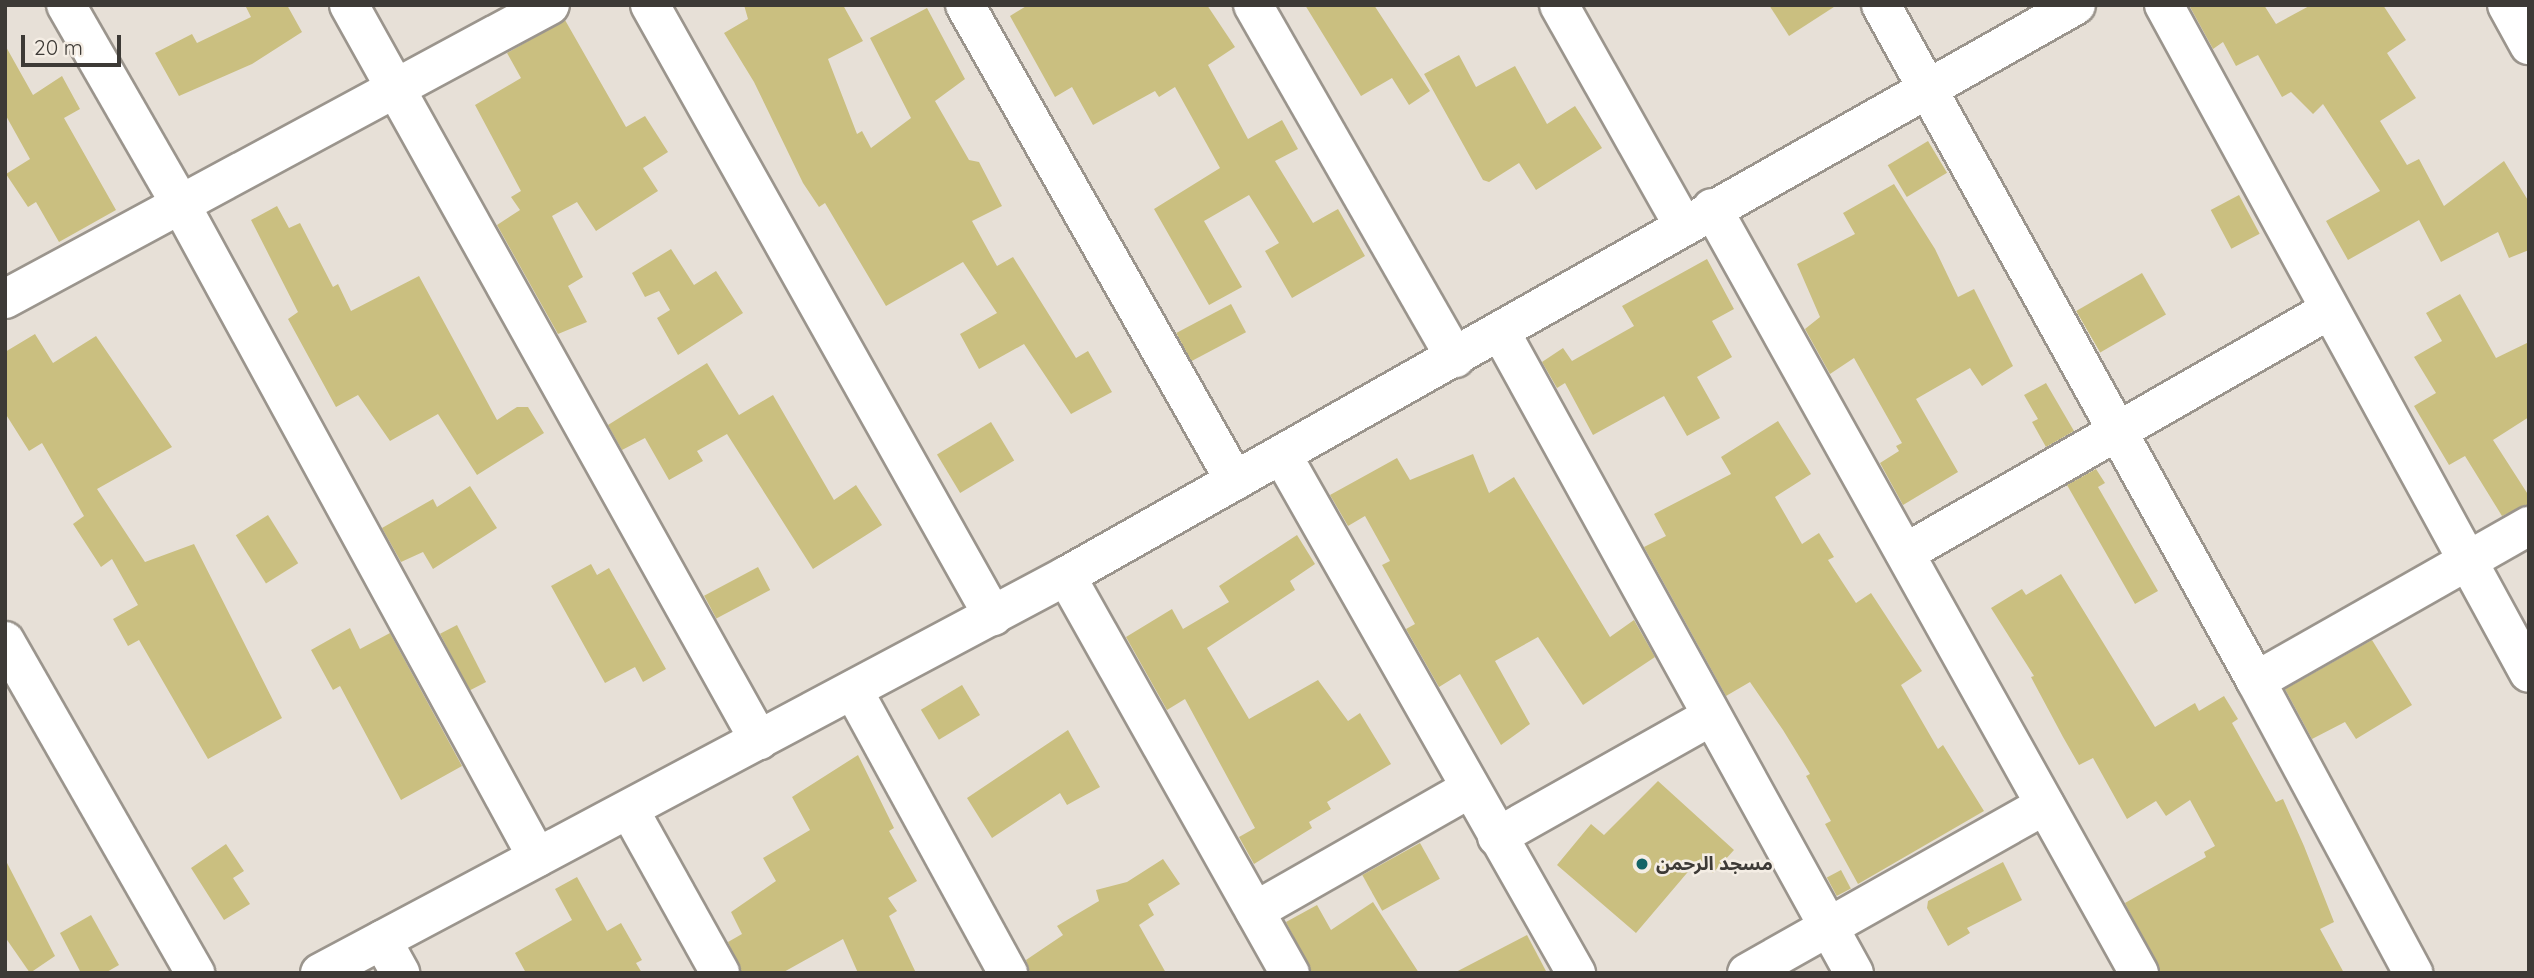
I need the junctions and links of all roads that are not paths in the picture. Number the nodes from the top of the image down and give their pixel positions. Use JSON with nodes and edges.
{"nodes":[{"id":1,"x":66,"y":5,"type":"edge"},
{"id":2,"x":349,"y":5,"type":"edge"},
{"id":3,"x":550,"y":5,"type":"edge"},
{"id":4,"x":650,"y":5,"type":"edge"},
{"id":5,"x":965,"y":5,"type":"edge"},
{"id":6,"x":1253,"y":5,"type":"edge"},
{"id":7,"x":1559,"y":5,"type":"edge"},
{"id":8,"x":1881,"y":5,"type":"edge"},
{"id":9,"x":2076,"y":5,"type":"edge"},
{"id":10,"x":2164,"y":5,"type":"edge"},
{"id":11,"x":2507,"y":5,"type":"edge"},
{"id":12,"x":2529,"y":45,"type":"edge"},
{"id":13,"x":396,"y":88,"type":"junction"},
{"id":14,"x":1929,"y":88,"type":"junction"},
{"id":15,"x":182,"y":207,"type":"junction"},
{"id":16,"x":1698,"y":216,"type":"junction"},
{"id":17,"x":5,"y":299,"type":"edge"},
{"id":18,"x":2328,"y":311,"type":"junction"},
{"id":19,"x":1500,"y":331,"type":"junction"},
{"id":20,"x":1455,"y":358,"type":"junction"},
{"id":21,"x":2115,"y":432,"type":"junction"},
{"id":22,"x":1282,"y":455,"type":"junction"},
{"id":23,"x":1235,"y":481,"type":"junction"},
{"id":24,"x":2529,"y":526,"type":"edge"},
{"id":25,"x":1905,"y":553,"type":"junction"},
{"id":26,"x":2465,"y":562,"type":"junction"},
{"id":27,"x":1066,"y":576,"type":"junction"},
{"id":28,"x":993,"y":616,"type":"junction"},
{"id":29,"x":5,"y":641,"type":"edge"},
{"id":30,"x":2529,"y":673,"type":"edge"},
{"id":31,"x":2256,"y":681,"type":"junction"},
{"id":32,"x":853,"y":690,"type":"junction"},
{"id":33,"x":1710,"y":717,"type":"junction"},
{"id":34,"x":759,"y":740,"type":"junction"},
{"id":35,"x":1469,"y":789,"type":"junction"},
{"id":36,"x":2045,"y":805,"type":"junction"},
{"id":37,"x":630,"y":811,"type":"junction"},
{"id":38,"x":1497,"y":837,"type":"junction"},
{"id":39,"x":537,"y":858,"type":"junction"},
{"id":40,"x":1255,"y":911,"type":"junction"},
{"id":41,"x":1827,"y":927,"type":"junction"},
{"id":42,"x":391,"y":957,"type":"edge"},
{"id":43,"x":195,"y":973,"type":"edge"},
{"id":44,"x":320,"y":973,"type":"edge"},
{"id":45,"x":720,"y":973,"type":"edge"},
{"id":46,"x":1007,"y":973,"type":"edge"},
{"id":47,"x":1290,"y":973,"type":"edge"},
{"id":48,"x":1576,"y":973,"type":"edge"},
{"id":49,"x":1747,"y":973,"type":"edge"},
{"id":50,"x":1854,"y":973,"type":"edge"},
{"id":51,"x":2139,"y":973,"type":"edge"},
{"id":52,"x":2413,"y":973,"type":"edge"}],
"edges":[{"from":1,"to":15,"type":"street"},
{"from":2,"to":13,"type":"street"},
{"from":3,"to":13,"type":"street"},
{"from":4,"to":28,"type":"street"},
{"from":5,"to":23,"type":"street"},
{"from":6,"to":20,"type":"street"},
{"from":7,"to":16,"type":"street"},
{"from":8,"to":14,"type":"street"},
{"from":9,"to":14,"type":"street"},
{"from":10,"to":18,"type":"street"},
{"from":11,"to":12,"type":"street"},
{"from":13,"to":15,"type":"street"},
{"from":13,"to":34,"type":"street"},
{"from":14,"to":16,"type":"street"},
{"from":14,"to":21,"type":"street"},
{"from":15,"to":17,"type":"street"},
{"from":15,"to":39,"type":"street"},
{"from":16,"to":19,"type":"street"},
{"from":16,"to":25,"type":"street"},
{"from":18,"to":21,"type":"street"},
{"from":18,"to":26,"type":"street"},
{"from":19,"to":20,"type":"street"},
{"from":19,"to":33,"type":"street"},
{"from":20,"to":22,"type":"street"},
{"from":21,"to":25,"type":"street"},
{"from":21,"to":31,"type":"street"},
{"from":22,"to":23,"type":"street"},
{"from":22,"to":35,"type":"street"},
{"from":23,"to":27,"type":"street"},
{"from":24,"to":26,"type":"street"},
{"from":25,"to":36,"type":"street"},
{"from":26,"to":30,"type":"street"},
{"from":26,"to":31,"type":"street"},
{"from":27,"to":28,"type":"street"},
{"from":27,"to":40,"type":"street"},
{"from":28,"to":32,"type":"street"},
{"from":29,"to":43,"type":"street"},
{"from":31,"to":52,"type":"street"},
{"from":32,"to":34,"type":"street"},
{"from":32,"to":46,"type":"street"},
{"from":33,"to":38,"type":"street"},
{"from":33,"to":41,"type":"street"},
{"from":34,"to":37,"type":"street"},
{"from":35,"to":38,"type":"street"},
{"from":35,"to":40,"type":"street"},
{"from":36,"to":41,"type":"street"},
{"from":36,"to":51,"type":"street"},
{"from":37,"to":39,"type":"street"},
{"from":37,"to":45,"type":"street"},
{"from":38,"to":48,"type":"street"},
{"from":39,"to":42,"type":"street"},
{"from":40,"to":47,"type":"street"},
{"from":41,"to":49,"type":"street"},
{"from":41,"to":50,"type":"street"},
{"from":42,"to":44,"type":"street"}]}
